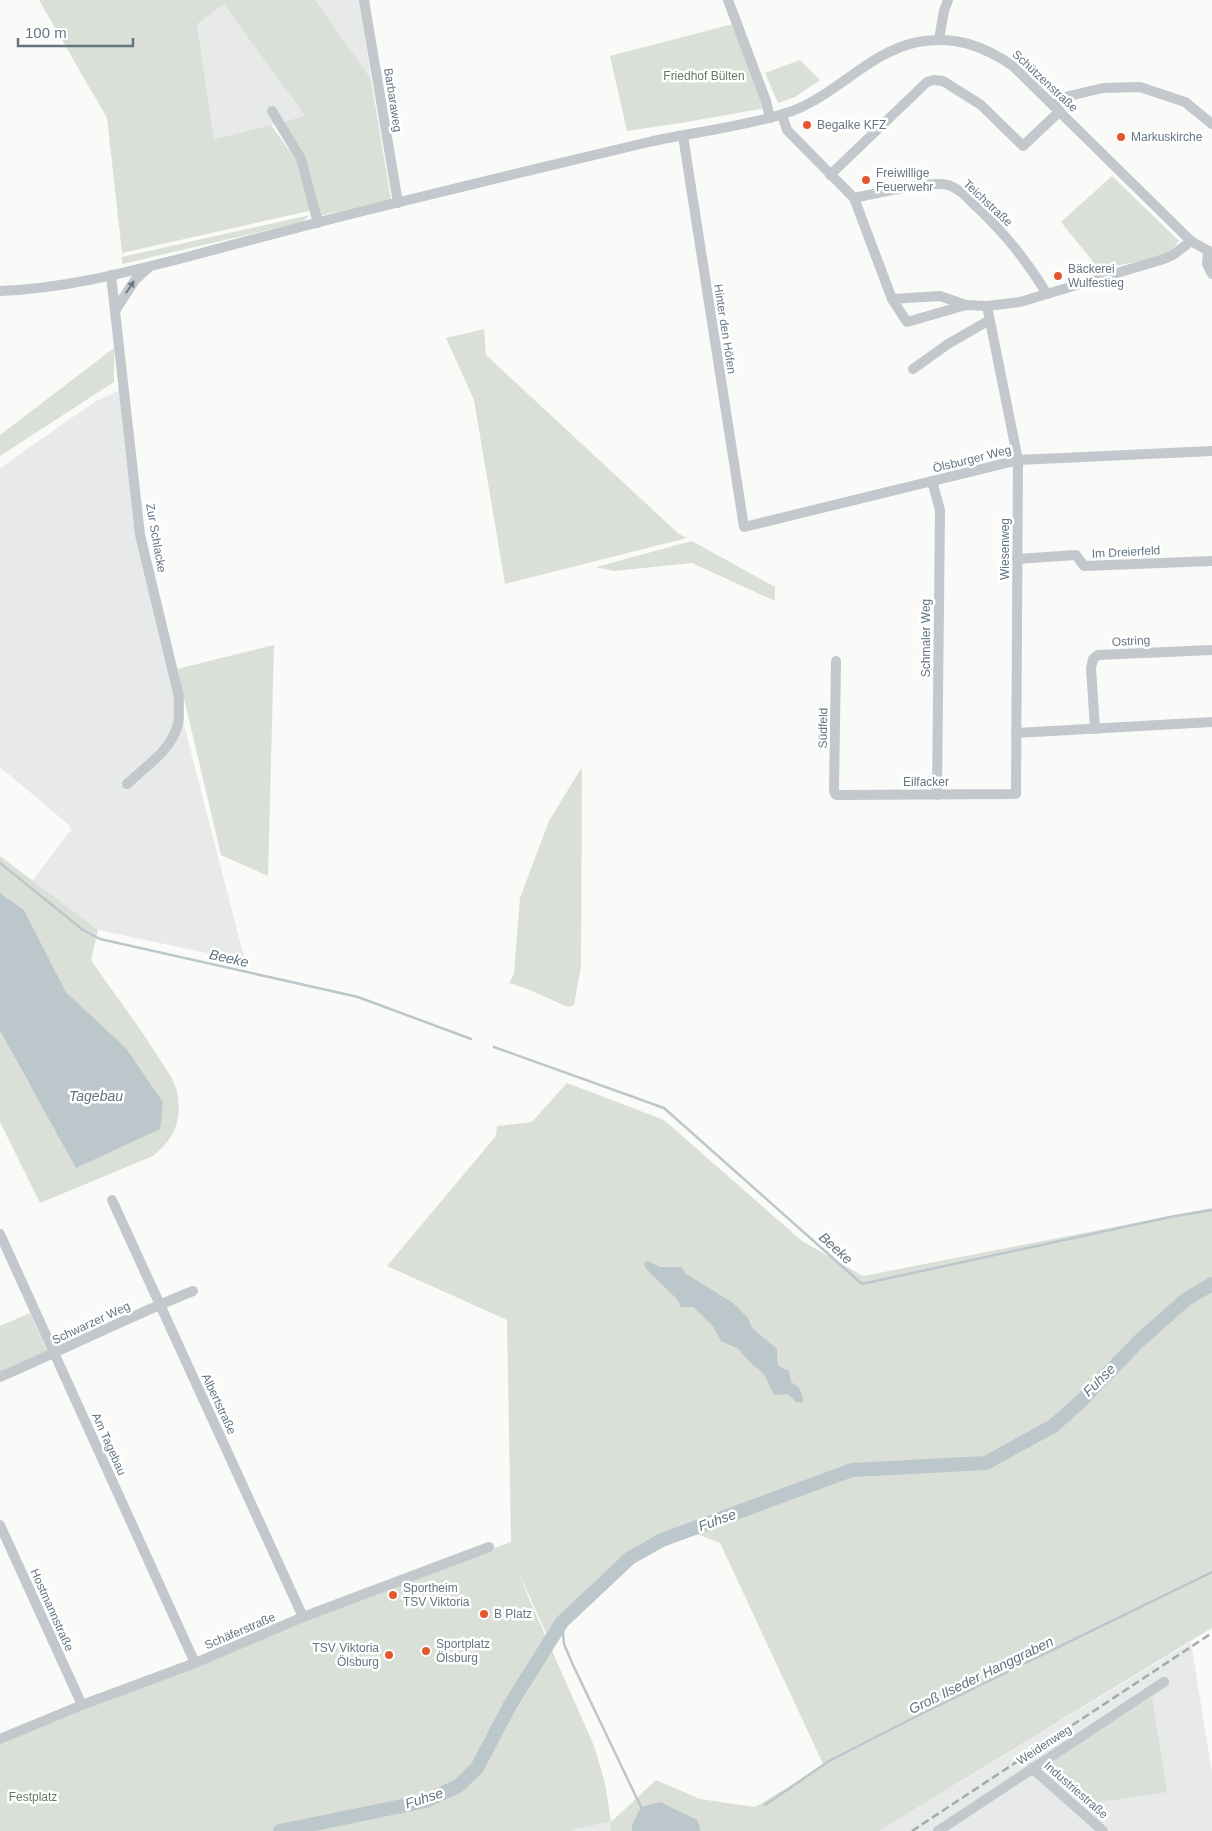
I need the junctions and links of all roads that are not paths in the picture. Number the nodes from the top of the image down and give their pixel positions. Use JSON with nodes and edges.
{"nodes":[{"id":1,"x":364,"y":0,"type":"edge"},
{"id":2,"x":728,"y":0,"type":"edge"},
{"id":3,"x":948,"y":0,"type":"edge"},
{"id":4,"x":938,"y":39,"type":"junction"},
{"id":5,"x":1057,"y":108,"type":"junction"},
{"id":6,"x":272,"y":112,"type":"dead end"},
{"id":7,"x":782,"y":115,"type":"junction"},
{"id":8,"x":770,"y":118,"type":"junction"},
{"id":9,"x":1212,"y":124,"type":"edge"},
{"id":10,"x":683,"y":136,"type":"junction"},
{"id":11,"x":830,"y":175,"type":"junction"},
{"id":12,"x":854,"y":198,"type":"junction"},
{"id":13,"x":398,"y":203,"type":"junction"},
{"id":14,"x":318,"y":223,"type":"junction"},
{"id":15,"x":1191,"y":240,"type":"junction"},
{"id":16,"x":1210,"y":252,"type":"edge"},
{"id":17,"x":150,"y":266,"type":"junction"},
{"id":18,"x":1212,"y":274,"type":"edge"},
{"id":19,"x":111,"y":275,"type":"junction"},
{"id":20,"x":0,"y":291,"type":"edge"},
{"id":21,"x":1047,"y":294,"type":"junction"},
{"id":22,"x":892,"y":299,"type":"junction"},
{"id":23,"x":966,"y":305,"type":"junction"},
{"id":24,"x":987,"y":306,"type":"junction"},
{"id":25,"x":115,"y":311,"type":"junction"},
{"id":26,"x":988,"y":321,"type":"junction"},
{"id":27,"x":913,"y":369,"type":"dead end"},
{"id":28,"x":1212,"y":452,"type":"edge"},
{"id":29,"x":1018,"y":460,"type":"junction"},
{"id":30,"x":932,"y":481,"type":"junction"},
{"id":31,"x":744,"y":527,"type":"joint"},
{"id":32,"x":1017,"y":559,"type":"junction"},
{"id":33,"x":1212,"y":561,"type":"edge"},
{"id":34,"x":1212,"y":650,"type":"edge"},
{"id":35,"x":836,"y":661,"type":"dead end"},
{"id":36,"x":1212,"y":722,"type":"edge"},
{"id":37,"x":1095,"y":729,"type":"junction"},
{"id":38,"x":1016,"y":733,"type":"junction"},
{"id":39,"x":127,"y":784,"type":"dead end"},
{"id":40,"x":836,"y":794,"type":"joint"},
{"id":41,"x":1016,"y":794,"type":"joint"},
{"id":42,"x":937,"y":795,"type":"junction"},
{"id":43,"x":112,"y":1200,"type":"dead end"},
{"id":44,"x":0,"y":1234,"type":"edge"},
{"id":45,"x":193,"y":1291,"type":"dead end"},
{"id":46,"x":160,"y":1304,"type":"junction"},
{"id":47,"x":54,"y":1354,"type":"junction"},
{"id":48,"x":0,"y":1377,"type":"edge"},
{"id":49,"x":0,"y":1525,"type":"edge"},
{"id":50,"x":489,"y":1547,"type":"dead end"},
{"id":51,"x":303,"y":1617,"type":"junction"},
{"id":52,"x":195,"y":1663,"type":"junction"},
{"id":53,"x":1164,"y":1682,"type":"dead end"},
{"id":54,"x":82,"y":1705,"type":"junction"},
{"id":55,"x":0,"y":1739,"type":"edge"},
{"id":56,"x":1032,"y":1768,"type":"junction"},
{"id":57,"x":938,"y":1831,"type":"edge"},
{"id":58,"x":1103,"y":1831,"type":"edge"}],
"edges":[{"from":1,"to":13,"type":"street","name":"Barbaraweg"},
{"from":2,"to":8,"type":"street"},
{"from":3,"to":4,"type":"street"},
{"from":4,"to":5,"type":"street","name":"Schützenstraße"},
{"from":4,"to":7,"type":"street","name":"Schützenstraße"},
{"from":5,"to":9,"type":"street"},
{"from":5,"to":11,"type":"street"},
{"from":5,"to":15,"type":"street","name":"Schützenstraße"},
{"from":6,"to":14,"type":"street"},
{"from":7,"to":8,"type":"street","name":"Schützenstraße"},
{"from":7,"to":11,"type":"street"},
{"from":8,"to":10,"type":"street","name":"Schützenstraße"},
{"from":10,"to":13,"type":"street","name":"Schützenstraße"},
{"from":10,"to":31,"type":"street","name":"Hinter den Höfen"},
{"from":11,"to":12,"type":"street"},
{"from":12,"to":21,"type":"street","name":"Teichstraße"},
{"from":12,"to":22,"type":"street"},
{"from":13,"to":14,"type":"street","name":"Schützenstraße"},
{"from":14,"to":17,"type":"street","name":"Schützenstraße"},
{"from":15,"to":16,"type":"street","name":"Schützenstraße"},
{"from":15,"to":21,"type":"street"},
{"from":16,"to":18,"type":"street"},
{"from":17,"to":19,"type":"street","name":"Schützenstraße"},
{"from":25,"to":17,"type":"street","one_way":true},
{"from":19,"to":20,"type":"street","name":"Schützenstraße"},
{"from":19,"to":25,"type":"street","name":"Zur Schlacke"},
{"from":21,"to":24,"type":"street"},
{"from":22,"to":23,"type":"street"},
{"from":22,"to":23,"type":"street"},
{"from":23,"to":24,"type":"street"},
{"from":24,"to":26,"type":"street","name":"Wiesenweg"},
{"from":25,"to":39,"type":"street","name":"Zur Schlacke"},
{"from":26,"to":27,"type":"street"},
{"from":26,"to":29,"type":"street","name":"Wiesenweg"},
{"from":28,"to":29,"type":"street","name":"Ölsburger Weg"},
{"from":29,"to":30,"type":"street","name":"Ölsburger Weg"},
{"from":29,"to":32,"type":"street","name":"Wiesenweg"},
{"from":30,"to":31,"type":"street","name":"Ölsburger Weg"},
{"from":30,"to":42,"type":"street","name":"Schmaler Weg"},
{"from":32,"to":33,"type":"street","name":"Im Dreierfeld"},
{"from":32,"to":38,"type":"street","name":"Wiesenweg"},
{"from":34,"to":37,"type":"street","name":"Ostring"},
{"from":35,"to":40,"type":"street","name":"Südfeld"},
{"from":36,"to":37,"type":"street"},
{"from":37,"to":38,"type":"street"},
{"from":38,"to":41,"type":"street","name":"Wiesenweg"},
{"from":40,"to":42,"type":"street","name":"Eilfacker"},
{"from":41,"to":42,"type":"street","name":"Eilfacker"},
{"from":43,"to":46,"type":"street","name":"Albertstraße"},
{"from":44,"to":47,"type":"street","name":"Am Tagebau"},
{"from":45,"to":46,"type":"street","name":"Schwarzer Weg"},
{"from":46,"to":47,"type":"street","name":"Schwarzer Weg"},
{"from":46,"to":51,"type":"street","name":"Albertstraße"},
{"from":47,"to":48,"type":"street","name":"Schwarzer Weg"},
{"from":47,"to":52,"type":"street","name":"Am Tagebau"},
{"from":49,"to":54,"type":"street","name":"Hostmannstraße"},
{"from":50,"to":51,"type":"street","name":"Schäferstraße"},
{"from":51,"to":52,"type":"street","name":"Schäferstraße"},
{"from":52,"to":54,"type":"street","name":"Schäferstraße"},
{"from":53,"to":56,"type":"street","name":"Weidenweg"},
{"from":54,"to":55,"type":"street","name":"Schäferstraße"},
{"from":56,"to":57,"type":"street","name":"Weidenweg"},
{"from":56,"to":58,"type":"street","name":"Industriestraße"}]}
